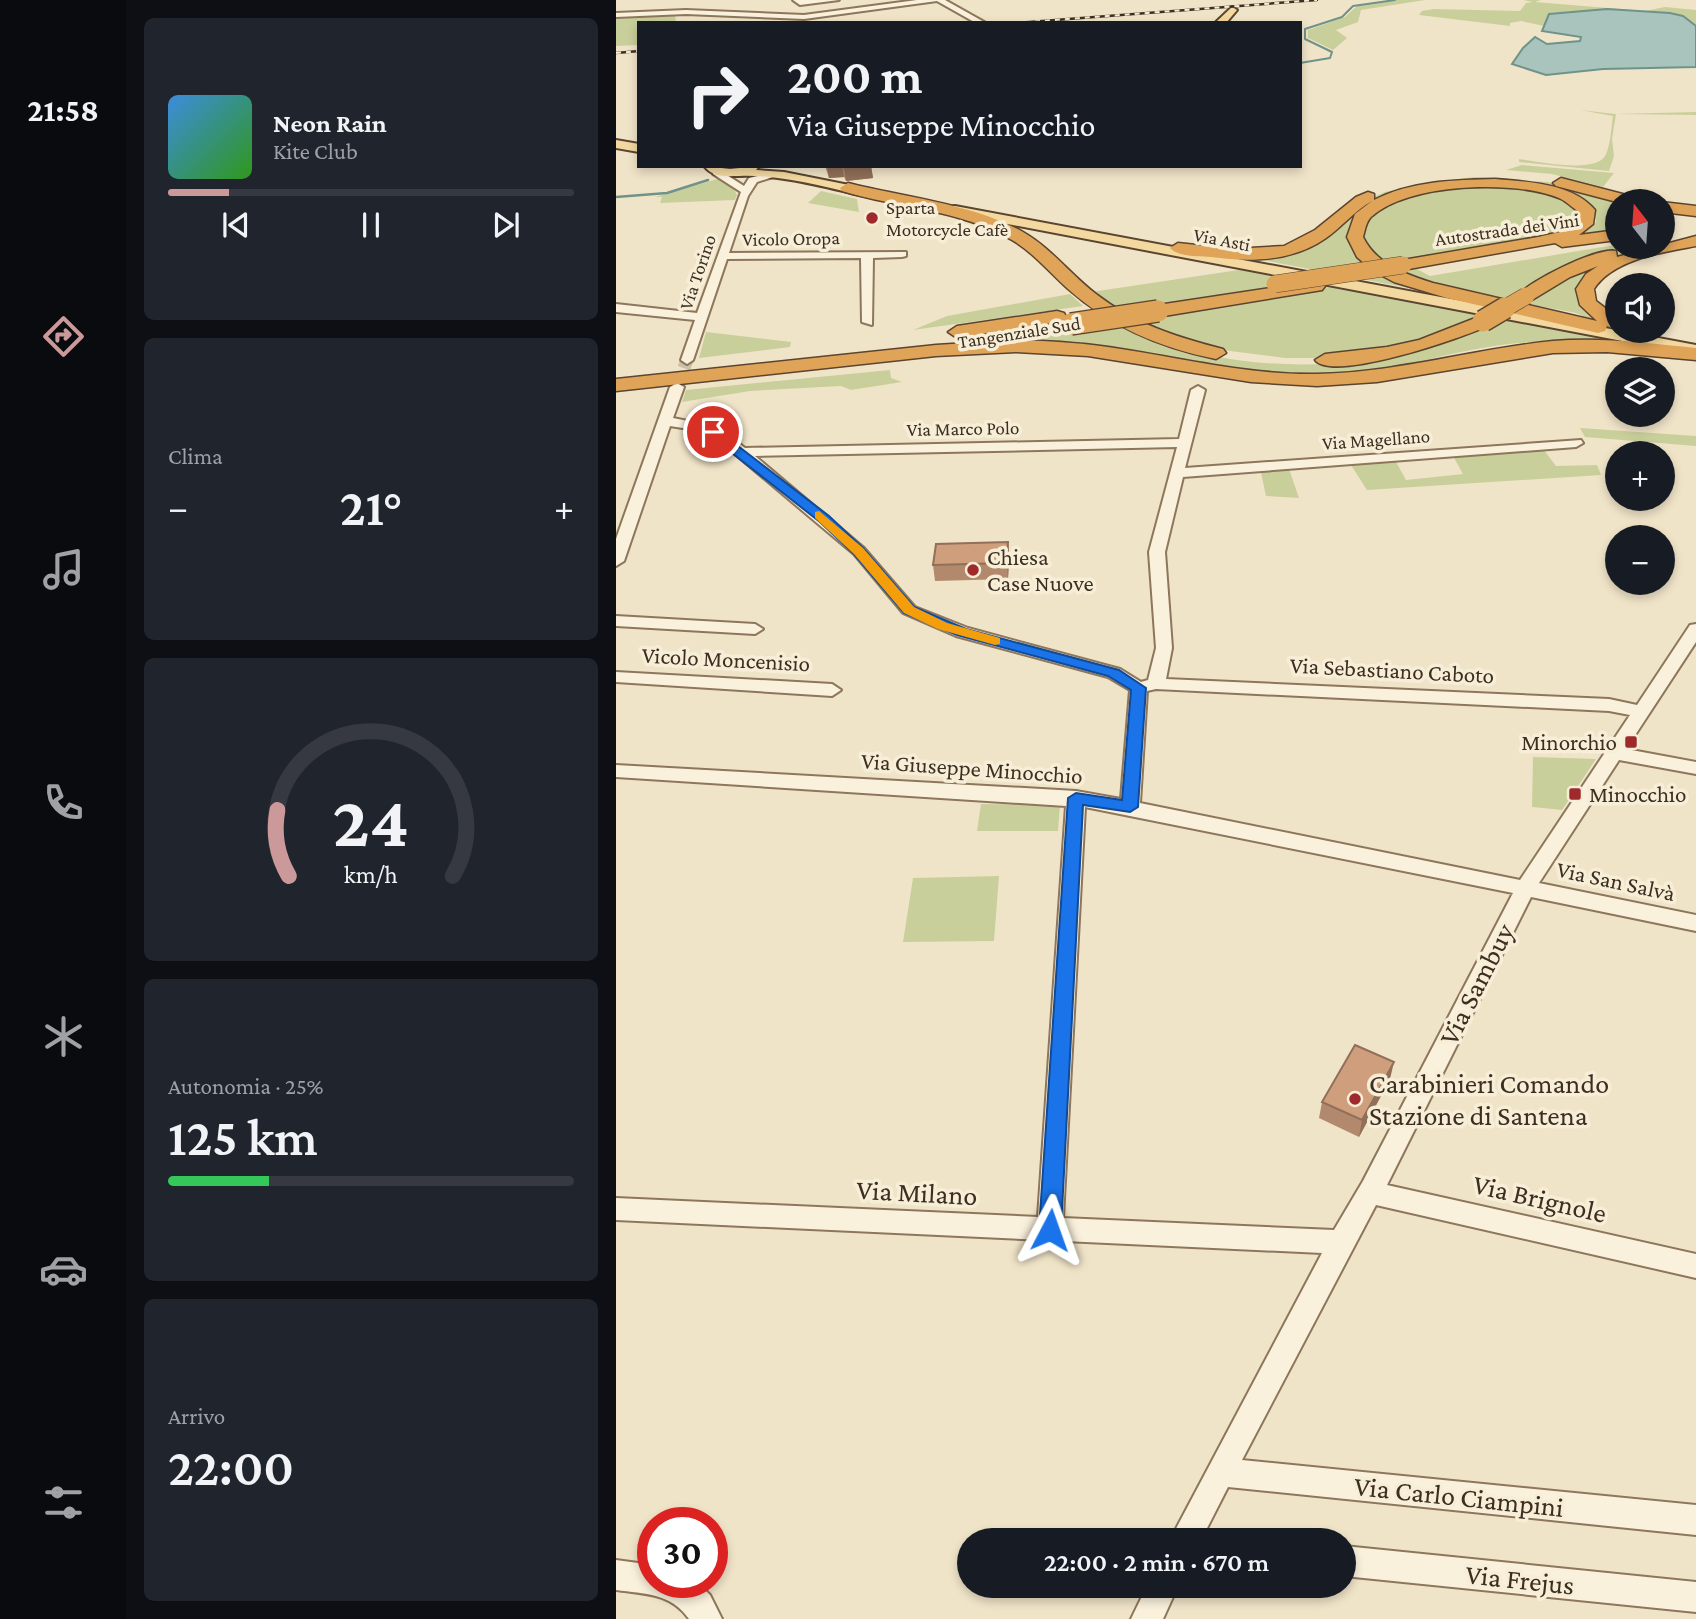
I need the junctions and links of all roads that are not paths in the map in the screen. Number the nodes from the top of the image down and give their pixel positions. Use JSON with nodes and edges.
{"nodes":[{"id":1,"x":691,"y":0,"type":"edge"},
{"id":2,"x":749,"y":0,"type":"edge"},
{"id":3,"x":797,"y":0,"type":"edge"},
{"id":4,"x":835,"y":0,"type":"edge"},
{"id":5,"x":934,"y":0,"type":"edge"},
{"id":6,"x":940,"y":0,"type":"edge"},
{"id":7,"x":644,"y":4,"type":"dead end"},
{"id":8,"x":1234,"y":4,"type":"edge"},
{"id":9,"x":871,"y":9,"type":"junction"},
{"id":10,"x":682,"y":12,"type":"junction"},
{"id":11,"x":616,"y":15,"type":"edge"},
{"id":12,"x":747,"y":15,"type":"junction"},
{"id":13,"x":884,"y":16,"type":"dead end"},
{"id":14,"x":978,"y":21,"type":"edge"},
{"id":15,"x":1221,"y":21,"type":"edge"},
{"id":16,"x":616,"y":144,"type":"edge"},
{"id":17,"x":637,"y":148,"type":"edge"},
{"id":18,"x":712,"y":168,"type":"edge"},
{"id":19,"x":747,"y":169,"type":"edge"},
{"id":20,"x":768,"y":170,"type":"edge"},
{"id":21,"x":848,"y":188,"type":"junction"},
{"id":22,"x":742,"y":192,"type":"junction"},
{"id":23,"x":1605,"y":194,"type":"edge"},
{"id":24,"x":1675,"y":209,"type":"edge"},
{"id":25,"x":1696,"y":211,"type":"edge"},
{"id":26,"x":1696,"y":225,"type":"edge"},
{"id":27,"x":1675,"y":230,"type":"edge"},
{"id":28,"x":1675,"y":231,"type":"edge"},
{"id":29,"x":1696,"y":231,"type":"edge"},
{"id":30,"x":1605,"y":237,"type":"edge"},
{"id":31,"x":1696,"y":239,"type":"edge"},
{"id":32,"x":1675,"y":241,"type":"edge"},
{"id":33,"x":1605,"y":243,"type":"edge"},
{"id":34,"x":1178,"y":248,"type":"junction"},
{"id":35,"x":867,"y":254,"type":"junction"},
{"id":36,"x":902,"y":254,"type":"dead end"},
{"id":37,"x":723,"y":256,"type":"junction"},
{"id":38,"x":1605,"y":258,"type":"edge"},
{"id":39,"x":1403,"y":265,"type":"junction"},
{"id":40,"x":1422,"y":270,"type":"joint"},
{"id":41,"x":1150,"y":307,"type":"junction"},
{"id":42,"x":616,"y":308,"type":"edge"},
{"id":43,"x":702,"y":317,"type":"junction"},
{"id":44,"x":1605,"y":317,"type":"edge"},
{"id":45,"x":1064,"y":321,"type":"junction"},
{"id":46,"x":868,"y":322,"type":"dead end"},
{"id":47,"x":1598,"y":327,"type":"junction"},
{"id":48,"x":1605,"y":328,"type":"edge"},
{"id":49,"x":1675,"y":342,"type":"edge"},
{"id":50,"x":1673,"y":343,"type":"edge"},
{"id":51,"x":1696,"y":348,"type":"edge"},
{"id":52,"x":1256,"y":358,"type":"dead end"},
{"id":53,"x":687,"y":360,"type":"tunnel mouth"},
{"id":54,"x":1309,"y":361,"type":"dead end"},
{"id":55,"x":738,"y":372,"type":"junction"},
{"id":56,"x":616,"y":374,"type":"edge"},
{"id":57,"x":616,"y":385,"type":"edge"},
{"id":58,"x":677,"y":387,"type":"tunnel mouth"},
{"id":59,"x":1198,"y":390,"type":"dead end"},
{"id":60,"x":666,"y":421,"type":"junction"},
{"id":61,"x":1186,"y":443,"type":"junction"},
{"id":62,"x":1576,"y":443,"type":"dead end"},
{"id":63,"x":741,"y":452,"type":"junction"},
{"id":64,"x":1179,"y":473,"type":"junction"},
{"id":65,"x":636,"y":504,"type":"junction"},
{"id":66,"x":616,"y":505,"type":"edge"},
{"id":67,"x":616,"y":561,"type":"edge"},
{"id":68,"x":616,"y":621,"type":"edge"},
{"id":69,"x":755,"y":629,"type":"dead end"},
{"id":70,"x":1696,"y":629,"type":"edge"},
{"id":71,"x":616,"y":677,"type":"edge"},
{"id":72,"x":1147,"y":686,"type":"junction"},
{"id":73,"x":832,"y":690,"type":"dead end"},
{"id":74,"x":1642,"y":712,"type":"junction"},
{"id":75,"x":1614,"y":753,"type":"junction"},
{"id":76,"x":1696,"y":768,"type":"edge"},
{"id":77,"x":616,"y":771,"type":"edge"},
{"id":78,"x":1076,"y":798,"type":"junction"},
{"id":79,"x":1130,"y":807,"type":"junction"},
{"id":80,"x":1526,"y":887,"type":"junction"},
{"id":81,"x":1696,"y":923,"type":"edge"},
{"id":82,"x":1370,"y":1192,"type":"junction"},
{"id":83,"x":616,"y":1209,"type":"edge"},
{"id":84,"x":1050,"y":1230,"type":"junction"},
{"id":85,"x":1341,"y":1242,"type":"junction"},
{"id":86,"x":1696,"y":1266,"type":"edge"},
{"id":87,"x":1222,"y":1472,"type":"junction"},
{"id":88,"x":1696,"y":1520,"type":"edge"},
{"id":89,"x":1192,"y":1528,"type":"edge"},
{"id":90,"x":1356,"y":1561,"type":"edge"},
{"id":91,"x":616,"y":1575,"type":"edge"},
{"id":92,"x":637,"y":1578,"type":"edge"},
{"id":93,"x":1696,"y":1597,"type":"edge"},
{"id":94,"x":692,"y":1598,"type":"edge"},
{"id":95,"x":1157,"y":1598,"type":"edge"},
{"id":96,"x":706,"y":1619,"type":"edge"},
{"id":97,"x":1147,"y":1619,"type":"edge"}],
"edges":[{"from":1,"to":10,"type":"street"},
{"from":2,"to":12,"type":"street"},
{"from":3,"to":4,"type":"street"},
{"from":5,"to":9,"type":"street"},
{"from":6,"to":14,"type":"street"},
{"from":7,"to":10,"type":"street"},
{"from":8,"to":15,"type":"main road"},
{"from":9,"to":12,"type":"street"},
{"from":9,"to":13,"type":"street"},
{"from":10,"to":11,"type":"street"},
{"from":10,"to":12,"type":"street"},
{"from":16,"to":17,"type":"main road"},
{"from":18,"to":19,"type":"main road","name":"Via Asti"},
{"from":18,"to":22,"type":"street"},
{"from":19,"to":20,"type":"main road","name":"Via Asti"},
{"from":19,"to":22,"type":"street","name":"Via Torino"},
{"from":20,"to":21,"type":"main road","name":"Via Asti"},
{"from":20,"to":22,"type":"street"},
{"from":20,"to":34,"type":"main road","name":"Via Asti"},
{"from":21,"to":51,"type":"main road","name":"Via Asti"},
{"from":21,"to":52,"type":"highway"},
{"from":22,"to":37,"type":"street","name":"Via Torino"},
{"from":23,"to":34,"type":"highway"},
{"from":24,"to":25,"type":"highway"},
{"from":26,"to":27,"type":"highway"},
{"from":28,"to":29,"type":"highway"},
{"from":30,"to":39,"type":"highway","name":"Autostrada dei Vini"},
{"from":31,"to":32,"type":"highway"},
{"from":31,"to":44,"type":"highway"},
{"from":33,"to":40,"type":"highway","name":"Autostrada dei Vini"},
{"from":34,"to":47,"type":"main road","name":"Via Asti"},
{"from":35,"to":36,"type":"street","name":"Vicolo Oropa"},
{"from":35,"to":37,"type":"street","name":"Vicolo Oropa"},
{"from":35,"to":46,"type":"street"},
{"from":37,"to":43,"type":"street","name":"Via Torino"},
{"from":38,"to":54,"type":"highway","bridge":true},
{"from":39,"to":41,"type":"highway","name":"Tangenziale Sud","bridge":true},
{"from":39,"to":47,"type":"highway"},
{"from":40,"to":41,"type":"highway","name":"Tangenziale Sud"},
{"from":41,"to":45,"type":"highway","name":"Tangenziale Sud","bridge":true},
{"from":42,"to":43,"type":"street"},
{"from":43,"to":53,"type":"street","name":"Via Torino"},
{"from":45,"to":55,"type":"highway","name":"Tangenziale Sud"},
{"from":45,"to":56,"type":"highway","name":"Tangenziale Sud"},
{"from":47,"to":48,"type":"main road","name":"Via Asti"},
{"from":49,"to":51,"type":"highway"},
{"from":50,"to":51,"type":"main road","name":"Via Asti"},
{"from":51,"to":55,"type":"highway"},
{"from":55,"to":57,"type":"highway","name":"Tangenziale Sud"},
{"from":58,"to":60,"type":"street"},
{"from":59,"to":61,"type":"street"},
{"from":60,"to":63,"type":"street"},
{"from":60,"to":65,"type":"street"},
{"from":61,"to":63,"type":"street","name":"Via Marco Polo"},
{"from":61,"to":64,"type":"street"},
{"from":62,"to":64,"type":"street","name":"Via Magellano"},
{"from":63,"to":72,"type":"street"},
{"from":64,"to":72,"type":"street"},
{"from":65,"to":66,"type":"street"},
{"from":65,"to":67,"type":"street"},
{"from":68,"to":69,"type":"street"},
{"from":70,"to":74,"type":"street","name":"Via Sambuy"},
{"from":71,"to":73,"type":"street","name":"Vicolo Moncenisio"},
{"from":72,"to":74,"type":"street","name":"Via Sebastiano Caboto"},
{"from":72,"to":79,"type":"street"},
{"from":74,"to":75,"type":"street","name":"Via Sambuy"},
{"from":75,"to":76,"type":"street"},
{"from":75,"to":80,"type":"street","name":"Via Sambuy"},
{"from":77,"to":78,"type":"street","name":"Via Giuseppe Minocchio"},
{"from":78,"to":79,"type":"street","name":"Via Giuseppe Minocchio"},
{"from":78,"to":84,"type":"street"},
{"from":79,"to":80,"type":"street","name":"Via Giuseppe Minocchio"},
{"from":80,"to":81,"type":"street","name":"Via San Salvà"},
{"from":80,"to":82,"type":"street","name":"Via Sambuy"},
{"from":82,"to":85,"type":"street","name":"Via Sambuy"},
{"from":82,"to":86,"type":"street","name":"Via Brignole"},
{"from":83,"to":84,"type":"street","name":"Via Milano"},
{"from":84,"to":85,"type":"street","name":"Via Milano"},
{"from":85,"to":87,"type":"street","name":"Via Sambuy"},
{"from":87,"to":88,"type":"street","name":"Via Carlo Ciampini"},
{"from":87,"to":89,"type":"street","name":"Via Sambuy"},
{"from":90,"to":93,"type":"street","name":"Via Frejus"},
{"from":91,"to":92,"type":"street"},
{"from":94,"to":96,"type":"street"},
{"from":95,"to":97,"type":"street"}]}
